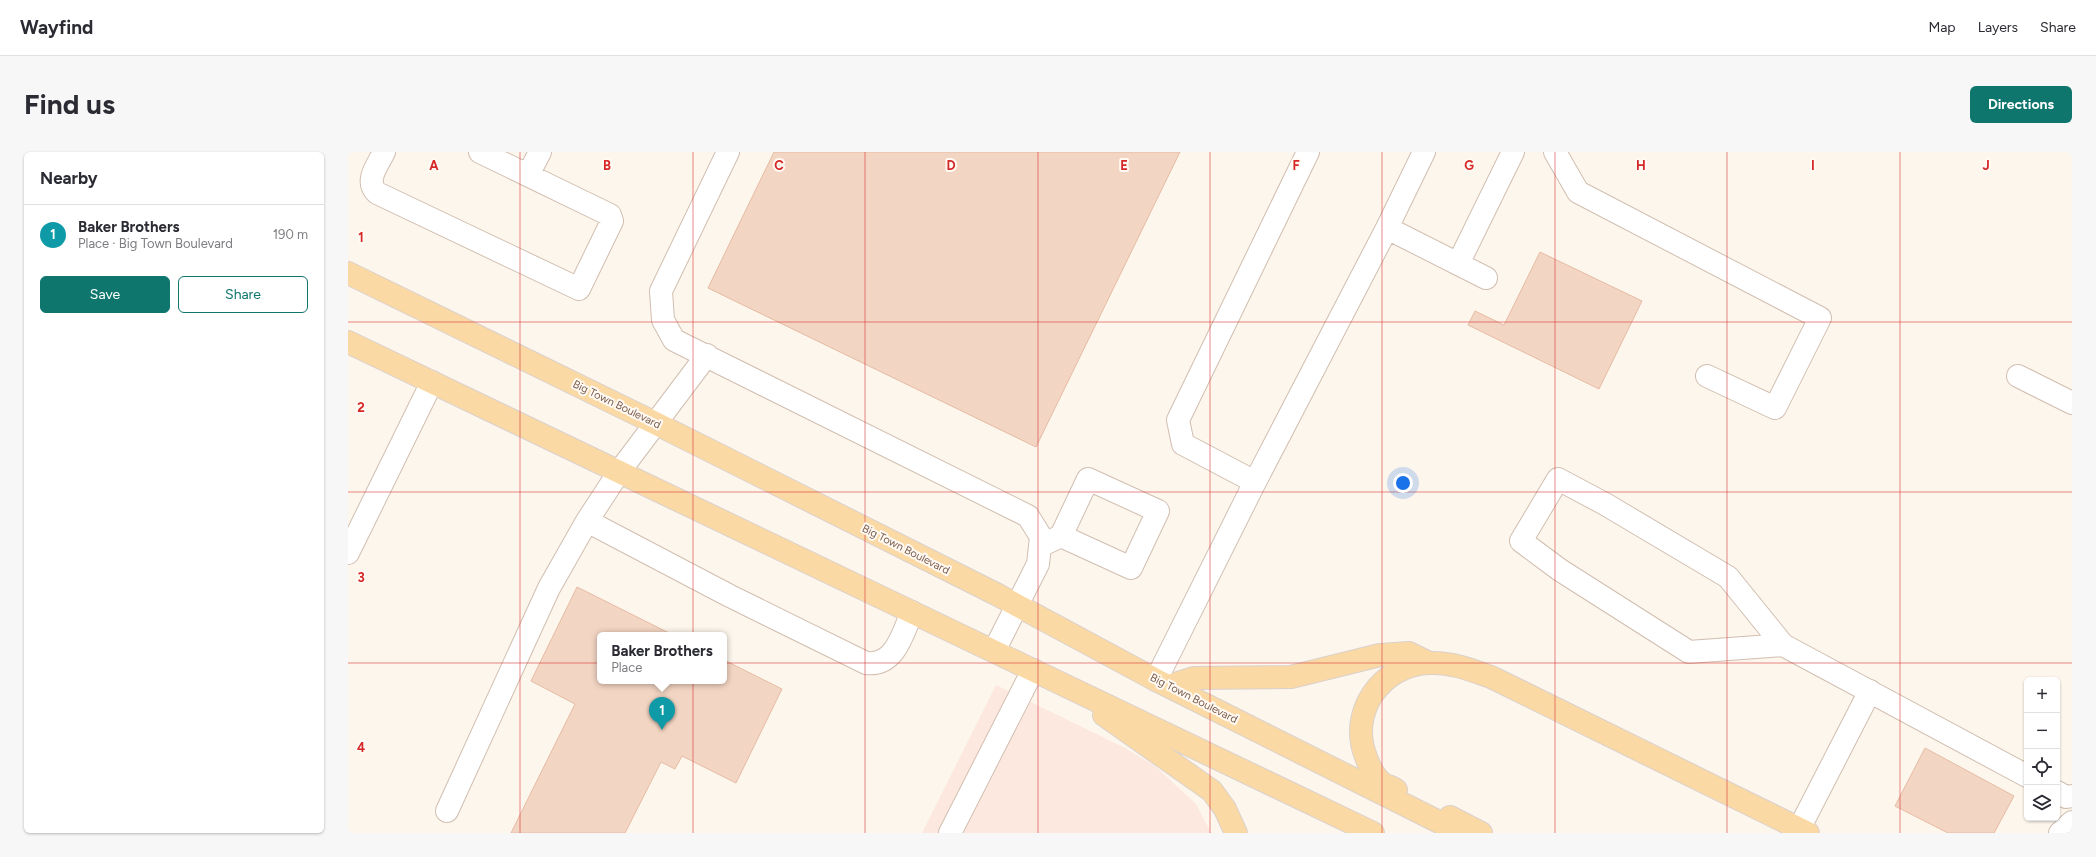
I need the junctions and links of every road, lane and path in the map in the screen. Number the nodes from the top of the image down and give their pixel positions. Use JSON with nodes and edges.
{"nodes":[{"id":1,"x":384,"y":152,"type":"edge"},
{"id":2,"x":480,"y":152,"type":"edge"},
{"id":3,"x":540,"y":152,"type":"edge"},
{"id":4,"x":728,"y":152,"type":"edge"},
{"id":5,"x":1308,"y":152,"type":"edge"},
{"id":6,"x":1424,"y":152,"type":"edge"},
{"id":7,"x":1513,"y":152,"type":"edge"},
{"id":8,"x":1555,"y":152,"type":"edge"},
{"id":9,"x":528,"y":175,"type":"junction"},
{"id":10,"x":1387,"y":228,"type":"junction"},
{"id":11,"x":1458,"y":264,"type":"junction"},
{"id":12,"x":348,"y":273,"type":"edge"},
{"id":13,"x":1486,"y":278,"type":"dead end"},
{"id":14,"x":348,"y":342,"type":"edge"},
{"id":15,"x":707,"y":355,"type":"junction"},
{"id":16,"x":1707,"y":376,"type":"dead end"},
{"id":17,"x":2018,"y":376,"type":"dead end"},
{"id":18,"x":432,"y":382,"type":"junction"},
{"id":19,"x":2072,"y":404,"type":"edge"},
{"id":20,"x":657,"y":424,"type":"junction"},
{"id":21,"x":619,"y":472,"type":"junction"},
{"id":22,"x":1256,"y":482,"type":"junction"},
{"id":23,"x":586,"y":521,"type":"junction"},
{"id":24,"x":1062,"y":536,"type":"junction"},
{"id":25,"x":1040,"y":546,"type":"junction"},
{"id":26,"x":348,"y":553,"type":"edge"},
{"id":27,"x":1017,"y":605,"type":"junction"},
{"id":28,"x":912,"y":612,"type":"junction"},
{"id":29,"x":1783,"y":645,"type":"junction"},
{"id":30,"x":994,"y":651,"type":"junction"},
{"id":31,"x":1429,"y":663,"type":"junction"},
{"id":32,"x":1042,"y":674,"type":"junction"},
{"id":33,"x":1163,"y":683,"type":"junction"},
{"id":34,"x":1870,"y":691,"type":"junction"},
{"id":35,"x":2024,"y":774,"type":"edge"},
{"id":36,"x":2060,"y":794,"type":"edge"},
{"id":37,"x":2072,"y":796,"type":"edge"},
{"id":38,"x":447,"y":811,"type":"dead end"},
{"id":39,"x":2072,"y":822,"type":"edge"},
{"id":40,"x":1804,"y":831,"type":"edge"},
{"id":41,"x":950,"y":833,"type":"edge"},
{"id":42,"x":1236,"y":833,"type":"edge"},
{"id":43,"x":1373,"y":833,"type":"edge"},
{"id":44,"x":1461,"y":833,"type":"edge"},
{"id":45,"x":1481,"y":833,"type":"edge"},
{"id":46,"x":2060,"y":833,"type":"edge"}],
"edges":[{"from":1,"to":9,"type":"lane"},
{"from":2,"to":9,"type":"lane"},
{"from":3,"to":9,"type":"lane"},
{"from":4,"to":15,"type":"lane"},
{"from":5,"to":22,"type":"lane"},
{"from":6,"to":10,"type":"lane"},
{"from":7,"to":11,"type":"lane"},
{"from":8,"to":16,"type":"lane"},
{"from":10,"to":11,"type":"lane"},
{"from":10,"to":22,"type":"lane"},
{"from":11,"to":13,"type":"lane"},
{"from":12,"to":20,"type":"main road","name":"Big Town Boulevard"},
{"from":14,"to":18,"type":"main road"},
{"from":15,"to":20,"type":"lane"},
{"from":15,"to":25,"type":"lane"},
{"from":17,"to":19,"type":"lane"},
{"from":18,"to":21,"type":"main road"},
{"from":18,"to":26,"type":"lane"},
{"from":20,"to":21,"type":"lane"},
{"from":20,"to":27,"type":"main road","name":"Big Town Boulevard"},
{"from":21,"to":23,"type":"lane"},
{"from":21,"to":28,"type":"main road"},
{"from":22,"to":33,"type":"lane"},
{"from":23,"to":28,"type":"lane"},
{"from":23,"to":38,"type":"lane"},
{"from":24,"to":24,"type":"lane"},
{"from":24,"to":25,"type":"lane"},
{"from":25,"to":27,"type":"lane"},
{"from":27,"to":30,"type":"lane"},
{"from":27,"to":33,"type":"main road","name":"Big Town Boulevard"},
{"from":28,"to":30,"type":"main road"},
{"from":29,"to":29,"type":"lane"},
{"from":29,"to":34,"type":"lane"},
{"from":30,"to":32,"type":"main road"},
{"from":31,"to":33,"type":"main road"},
{"from":31,"to":40,"type":"main road"},
{"from":31,"to":45,"type":"main road"},
{"from":32,"to":41,"type":"lane"},
{"from":32,"to":42,"type":"main road"},
{"from":32,"to":43,"type":"main road"},
{"from":33,"to":44,"type":"main road","name":"Big Town Boulevard"},
{"from":34,"to":35,"type":"lane"},
{"from":34,"to":40,"type":"lane"},
{"from":36,"to":37,"type":"lane"},
{"from":39,"to":46,"type":"lane"}]}
